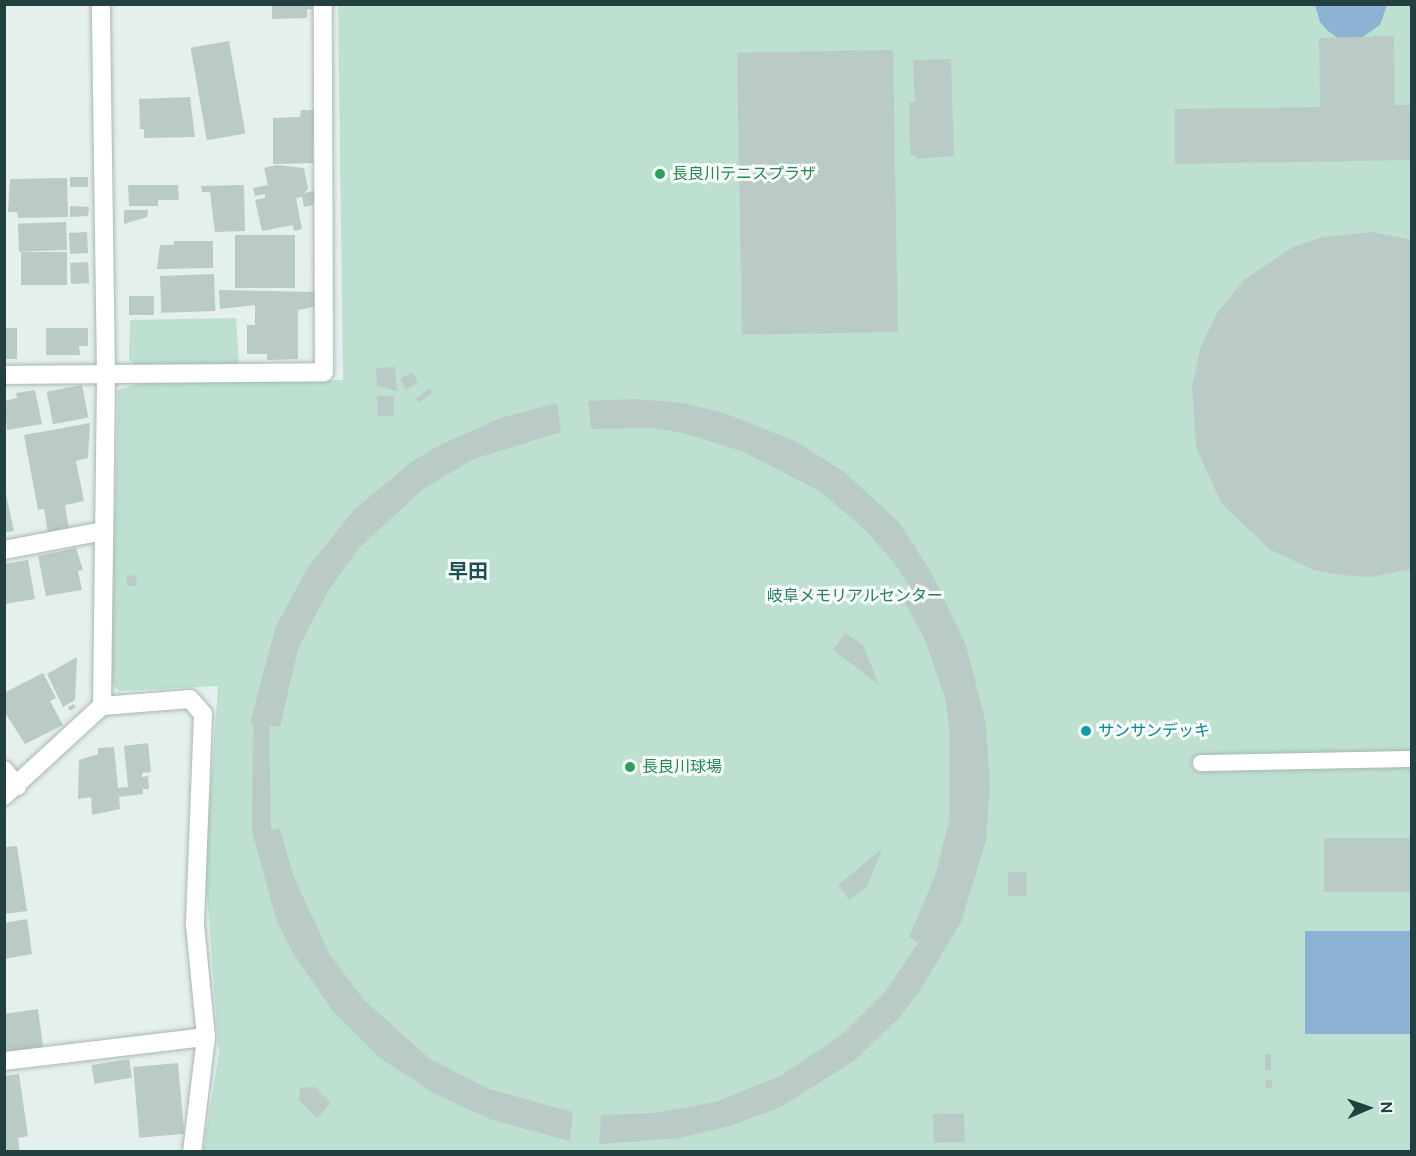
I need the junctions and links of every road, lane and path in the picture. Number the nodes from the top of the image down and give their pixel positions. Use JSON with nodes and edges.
{"nodes":[{"id":1,"x":101,"y":4,"type":"edge"},
{"id":2,"x":323,"y":4,"type":"edge"},
{"id":3,"x":4,"y":375,"type":"edge"},
{"id":4,"x":106,"y":375,"type":"junction"},
{"id":5,"x":104,"y":531,"type":"junction"},
{"id":6,"x":4,"y":550,"type":"edge"},
{"id":7,"x":102,"y":706,"type":"junction"},
{"id":8,"x":1412,"y":759,"type":"edge"},
{"id":9,"x":1201,"y":762,"type":"dead end"},
{"id":10,"x":4,"y":770,"type":"edge"},
{"id":11,"x":11,"y":791,"type":"edge"},
{"id":12,"x":206,"y":1037,"type":"junction"},
{"id":13,"x":4,"y":1061,"type":"edge"},
{"id":14,"x":192,"y":1152,"type":"edge"}],
"edges":[{"from":1,"to":4,"type":"street"},
{"from":2,"to":4,"type":"street"},
{"from":3,"to":4,"type":"street"},
{"from":4,"to":5,"type":"street"},
{"from":5,"to":6,"type":"street"},
{"from":5,"to":7,"type":"street"},
{"from":7,"to":11,"type":"street"},
{"from":7,"to":12,"type":"street"},
{"from":8,"to":9,"type":"lane"},
{"from":10,"to":11,"type":"street"},
{"from":12,"to":13,"type":"street"},
{"from":12,"to":14,"type":"street"}]}
